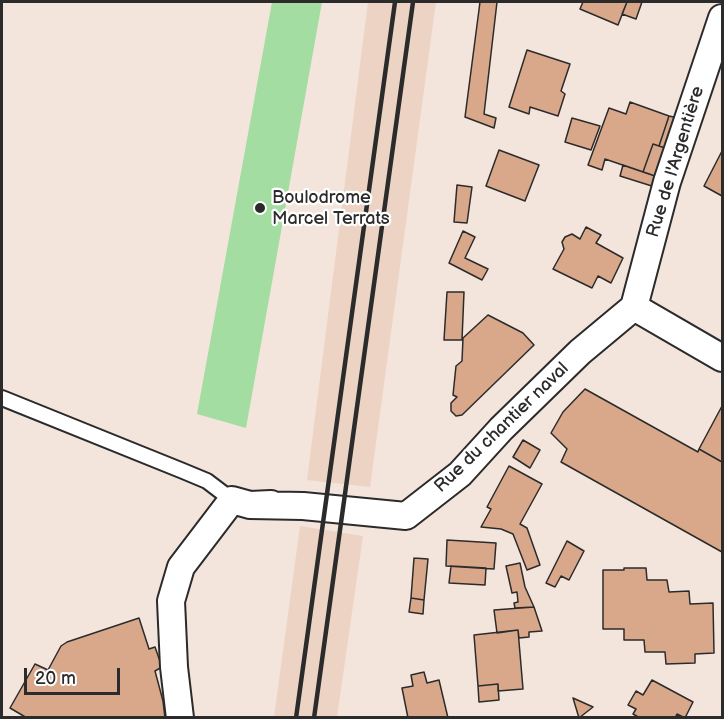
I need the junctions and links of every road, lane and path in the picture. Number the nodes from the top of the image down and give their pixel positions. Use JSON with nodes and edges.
{"nodes":[{"id":1,"x":723,"y":18,"type":"edge"},
{"id":2,"x":634,"y":307,"type":"junction"},
{"id":3,"x":723,"y":358,"type":"edge"},
{"id":4,"x":2,"y":398,"type":"edge"},
{"id":5,"x":251,"y":503,"type":"junction"},
{"id":6,"x":180,"y":717,"type":"edge"}],
"edges":[{"from":1,"to":2,"type":"street","name":"Rue de l'Argentière"},
{"from":2,"to":3,"type":"street"},
{"from":2,"to":5,"type":"street","name":"Rue du chantier naval"},
{"from":4,"to":5,"type":"lane"},
{"from":5,"to":6,"type":"street"}]}
